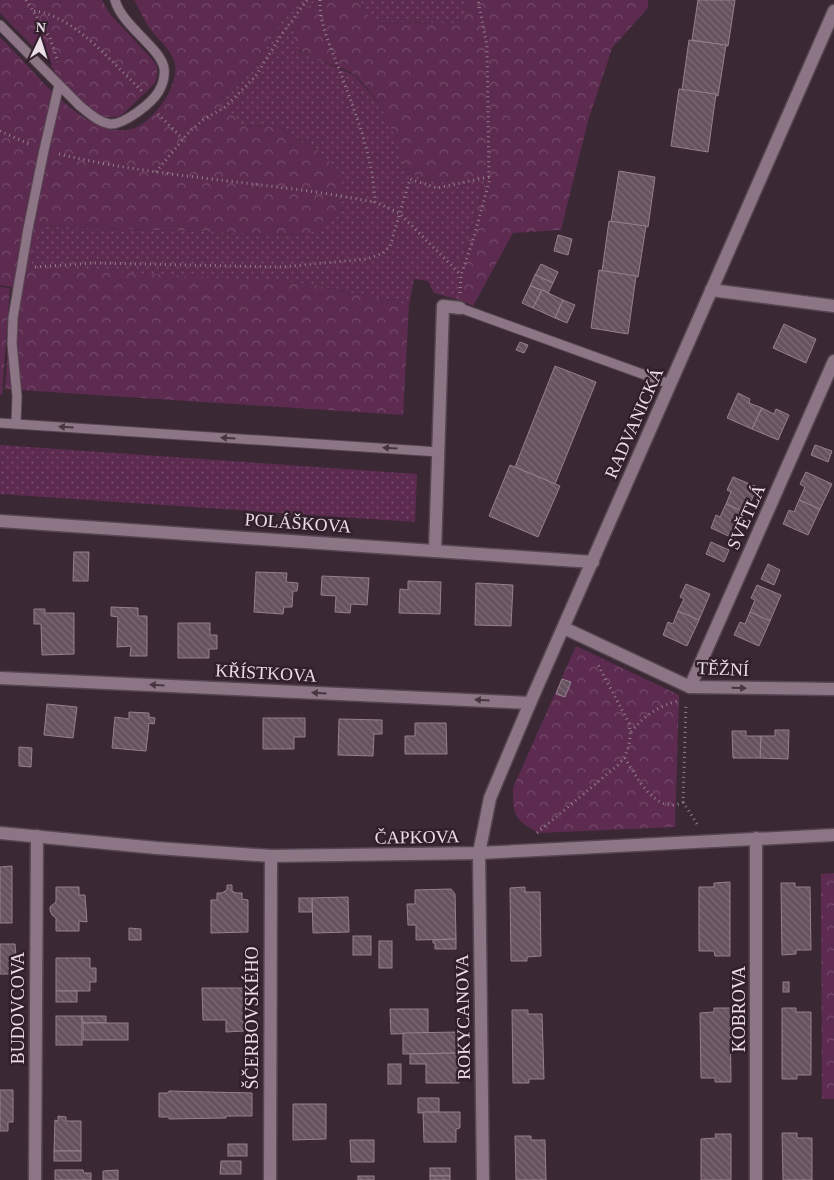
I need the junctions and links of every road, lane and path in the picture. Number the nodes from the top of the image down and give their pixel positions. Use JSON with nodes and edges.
{"nodes":[{"id":1,"x":25,"y":0,"type":"edge"},
{"id":2,"x":115,"y":0,"type":"edge"},
{"id":3,"x":308,"y":0,"type":"edge"},
{"id":4,"x":320,"y":0,"type":"edge"},
{"id":5,"x":478,"y":0,"type":"edge"},
{"id":6,"x":34,"y":11,"type":"junction"},
{"id":7,"x":834,"y":11,"type":"edge"},
{"id":8,"x":0,"y":25,"type":"edge"},
{"id":9,"x":59,"y":85,"type":"junction"},
{"id":10,"x":137,"y":86,"type":"dead end"},
{"id":11,"x":166,"y":122,"type":"dead end"},
{"id":12,"x":0,"y":132,"type":"edge"},
{"id":13,"x":183,"y":139,"type":"junction"},
{"id":14,"x":44,"y":150,"type":"junction"},
{"id":15,"x":156,"y":172,"type":"junction"},
{"id":16,"x":489,"y":177,"type":"junction"},
{"id":17,"x":375,"y":202,"type":"junction"},
{"id":18,"x":399,"y":213,"type":"junction"},
{"id":19,"x":22,"y":268,"type":"junction"},
{"id":20,"x":461,"y":274,"type":"junction"},
{"id":21,"x":712,"y":290,"type":"junction"},
{"id":22,"x":460,"y":303,"type":"junction"},
{"id":23,"x":834,"y":306,"type":"edge"},
{"id":24,"x":834,"y":361,"type":"edge"},
{"id":25,"x":670,"y":384,"type":"junction"},
{"id":26,"x":0,"y":423,"type":"edge"},
{"id":27,"x":16,"y":424,"type":"junction"},
{"id":28,"x":438,"y":452,"type":"junction"},
{"id":29,"x":0,"y":520,"type":"edge"},
{"id":30,"x":435,"y":551,"type":"junction"},
{"id":31,"x":593,"y":562,"type":"junction"},
{"id":32,"x":564,"y":628,"type":"junction"},
{"id":33,"x":592,"y":640,"type":"junction"},
{"id":34,"x":0,"y":678,"type":"edge"},
{"id":35,"x":690,"y":687,"type":"junction"},
{"id":36,"x":834,"y":689,"type":"edge"},
{"id":37,"x":530,"y":703,"type":"junction"},
{"id":38,"x":631,"y":732,"type":"junction"},
{"id":39,"x":625,"y":758,"type":"junction"},
{"id":40,"x":683,"y":802,"type":"junction"},
{"id":41,"x":0,"y":833,"type":"edge"},
{"id":42,"x":535,"y":834,"type":"dead end"},
{"id":43,"x":834,"y":834,"type":"edge"},
{"id":44,"x":37,"y":836,"type":"junction"},
{"id":45,"x":756,"y":838,"type":"junction"},
{"id":46,"x":702,"y":841,"type":"junction"},
{"id":47,"x":479,"y":854,"type":"junction"},
{"id":48,"x":271,"y":856,"type":"junction"},
{"id":49,"x":35,"y":1180,"type":"edge"},
{"id":50,"x":270,"y":1180,"type":"edge"},
{"id":51,"x":483,"y":1180,"type":"edge"},
{"id":52,"x":756,"y":1180,"type":"edge"}],
"edges":[{"from":1,"to":6,"type":"path"},
{"from":2,"to":9,"type":"lane"},
{"from":3,"to":13,"type":"path"},
{"from":4,"to":17,"type":"path"},
{"from":5,"to":16,"type":"path"},
{"from":6,"to":9,"type":"path"},
{"from":6,"to":10,"type":"path"},
{"from":7,"to":21,"type":"street","name":"RADVANICKÁ"},
{"from":8,"to":9,"type":"lane"},
{"from":9,"to":14,"type":"lane"},
{"from":11,"to":13,"type":"path"},
{"from":12,"to":14,"type":"path"},
{"from":13,"to":15,"type":"path"},
{"from":14,"to":15,"type":"path"},
{"from":14,"to":19,"type":"lane"},
{"from":15,"to":17,"type":"path"},
{"from":16,"to":18,"type":"path"},
{"from":16,"to":20,"type":"path"},
{"from":17,"to":18,"type":"path"},
{"from":18,"to":19,"type":"path"},
{"from":18,"to":20,"type":"path"},
{"from":19,"to":27,"type":"lane"},
{"from":20,"to":22,"type":"path"},
{"from":21,"to":23,"type":"street"},
{"from":21,"to":25,"type":"street","name":"RADVANICKÁ"},
{"from":22,"to":25,"type":"lane"},
{"from":22,"to":28,"type":"street"},
{"from":24,"to":35,"type":"street","name":"SVĚTLÁ"},
{"from":25,"to":31,"type":"street","name":"RADVANICKÁ"},
{"from":26,"to":27,"type":"lane"},
{"from":28,"to":27,"type":"lane","one_way":true},
{"from":28,"to":30,"type":"street"},
{"from":29,"to":30,"type":"street","name":"POLÁŠKOVA"},
{"from":30,"to":31,"type":"street","name":"POLÁŠKOVA"},
{"from":31,"to":32,"type":"street","name":"RADVANICKÁ"},
{"from":32,"to":33,"type":"street","name":"TĚŽNÍ"},
{"from":32,"to":37,"type":"street","name":"RADVANICKÁ"},
{"from":33,"to":35,"type":"street","name":"TĚŽNÍ"},
{"from":33,"to":38,"type":"path"},
{"from":37,"to":34,"type":"street","name":"KŘÍSTKOVA","one_way":true},
{"from":35,"to":36,"type":"street","name":"TĚŽNÍ","one_way":true},
{"from":37,"to":47,"type":"street","name":"RADVANICKÁ"},
{"from":38,"to":39,"type":"path"},
{"from":38,"to":40,"type":"path"},
{"from":39,"to":40,"type":"path"},
{"from":39,"to":42,"type":"path"},
{"from":40,"to":46,"type":"path"},
{"from":41,"to":44,"type":"street","name":"ČAPKOVA"},
{"from":43,"to":45,"type":"street","name":"ČAPKOVA"},
{"from":44,"to":48,"type":"street","name":"ČAPKOVA"},
{"from":44,"to":49,"type":"street","name":"BUDOVCOVA"},
{"from":45,"to":46,"type":"street","name":"ČAPKOVA"},
{"from":45,"to":52,"type":"street","name":"KOBROVA"},
{"from":46,"to":47,"type":"street","name":"ČAPKOVA"},
{"from":47,"to":48,"type":"street","name":"ČAPKOVA"},
{"from":47,"to":51,"type":"street","name":"ROKYCANOVA"},
{"from":48,"to":50,"type":"street","name":"ŠČERBOVSKÉHO"}]}
